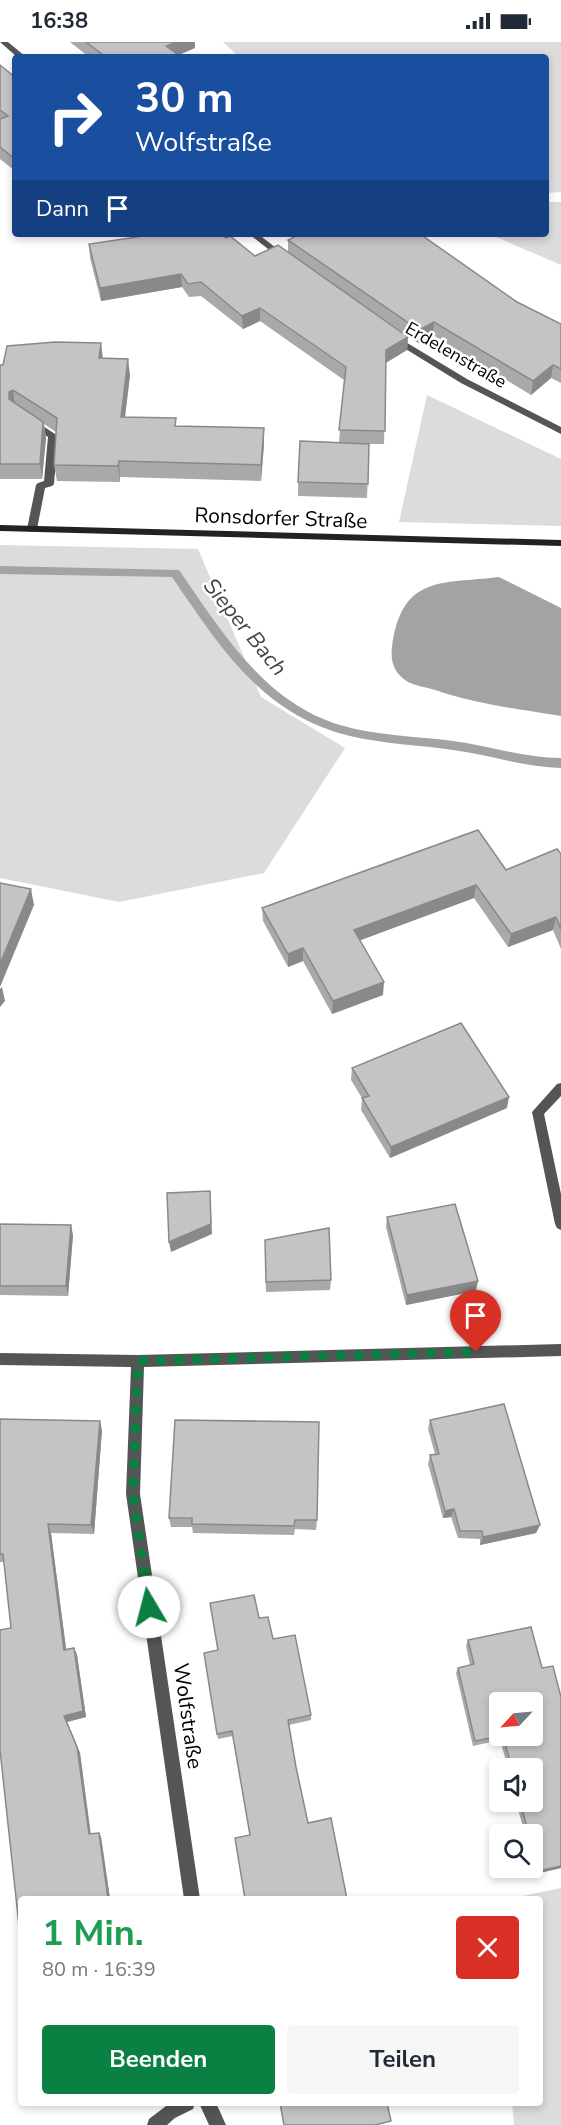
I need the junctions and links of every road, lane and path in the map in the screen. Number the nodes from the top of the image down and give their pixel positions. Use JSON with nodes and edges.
{"nodes":[{"id":1,"x":3,"y":42,"type":"edge"},
{"id":2,"x":18,"y":54,"type":"edge"},
{"id":3,"x":257,"y":237,"type":"edge"},
{"id":4,"x":288,"y":261,"type":"edge"},
{"id":5,"x":387,"y":334,"type":"edge"},
{"id":6,"x":25,"y":417,"type":"edge"},
{"id":7,"x":561,"y":431,"type":"edge"},
{"id":8,"x":0,"y":528,"type":"edge"},
{"id":9,"x":32,"y":529,"type":"junction"},
{"id":10,"x":561,"y":543,"type":"edge"},
{"id":11,"x":561,"y":1088,"type":"edge"},
{"id":12,"x":561,"y":1224,"type":"edge"},
{"id":13,"x":561,"y":1350,"type":"edge"},
{"id":14,"x":0,"y":1359,"type":"edge"},
{"id":15,"x":138,"y":1361,"type":"junction"},
{"id":16,"x":192,"y":1896,"type":"edge"},
{"id":17,"x":181,"y":2106,"type":"edge"},
{"id":18,"x":208,"y":2106,"type":"edge"},
{"id":19,"x":155,"y":2125,"type":"edge"},
{"id":20,"x":218,"y":2125,"type":"edge"}],
"edges":[{"from":1,"to":2,"type":"street"},
{"from":3,"to":4,"type":"street"},
{"from":5,"to":7,"type":"street","name":"Erdelenstraße"},
{"from":6,"to":9,"type":"street"},
{"from":8,"to":9,"type":"main road","name":"Ronsdorfer Straße"},
{"from":9,"to":10,"type":"main road","name":"Ronsdorfer Straße"},
{"from":11,"to":12,"type":"street"},
{"from":13,"to":15,"type":"street"},
{"from":14,"to":15,"type":"street"},
{"from":15,"to":16,"type":"street","name":"Wolfstraße"},
{"from":17,"to":19,"type":"street"},
{"from":18,"to":20,"type":"street"}]}
